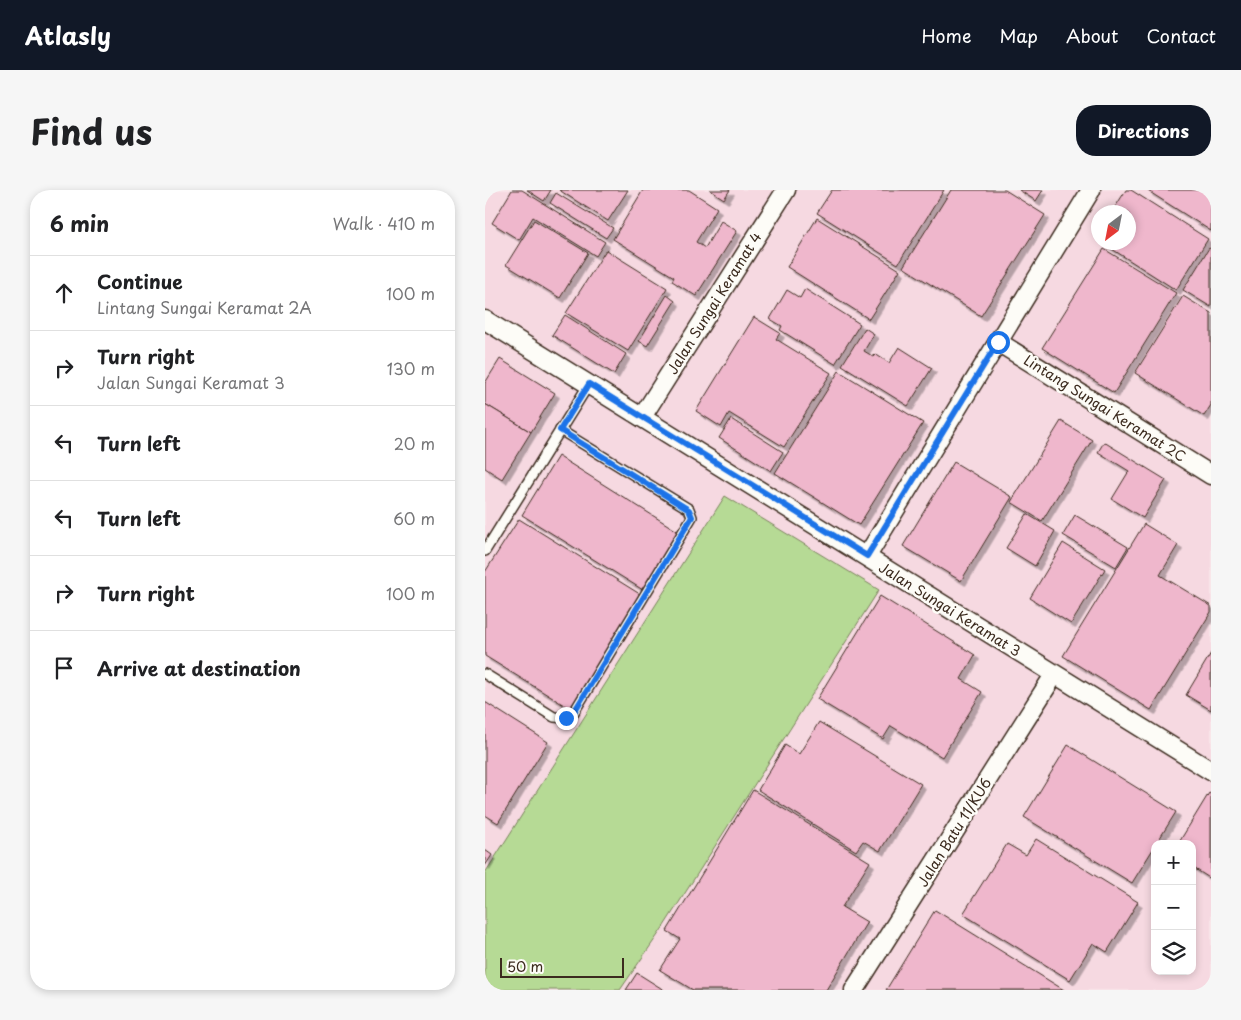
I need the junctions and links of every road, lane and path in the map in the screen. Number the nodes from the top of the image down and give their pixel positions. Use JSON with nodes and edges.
{"nodes":[{"id":1,"x":786,"y":190,"type":"edge"},
{"id":2,"x":1091,"y":190,"type":"edge"},
{"id":3,"x":485,"y":320,"type":"edge"},
{"id":4,"x":998,"y":342,"type":"junction"},
{"id":5,"x":589,"y":384,"type":"junction"},
{"id":6,"x":642,"y":417,"type":"junction"},
{"id":7,"x":560,"y":430,"type":"junction"},
{"id":8,"x":1209,"y":469,"type":"edge"},
{"id":9,"x":485,"y":552,"type":"edge"},
{"id":10,"x":867,"y":556,"type":"junction"},
{"id":11,"x":485,"y":674,"type":"edge"},
{"id":12,"x":1054,"y":675,"type":"junction"},
{"id":13,"x":1211,"y":771,"type":"edge"},
{"id":14,"x":854,"y":990,"type":"edge"}],
"edges":[{"from":1,"to":6,"type":"street","name":"Jalan Sungai Keramat 4"},
{"from":2,"to":4,"type":"street"},
{"from":3,"to":5,"type":"street","name":"Jalan Sungai Keramat 3"},
{"from":4,"to":8,"type":"street","name":"Lintang Sungai Keramat 2C"},
{"from":4,"to":10,"type":"street"},
{"from":5,"to":6,"type":"street","name":"Jalan Sungai Keramat 3"},
{"from":5,"to":7,"type":"lane"},
{"from":6,"to":10,"type":"street","name":"Jalan Sungai Keramat 3"},
{"from":7,"to":9,"type":"lane"},
{"from":7,"to":11,"type":"lane"},
{"from":10,"to":12,"type":"street","name":"Jalan Sungai Keramat 3"},
{"from":12,"to":13,"type":"street","name":"Jalan Sungai Keramat 3"},
{"from":12,"to":14,"type":"street","name":"Jalan Batu 11/KU6"}]}
